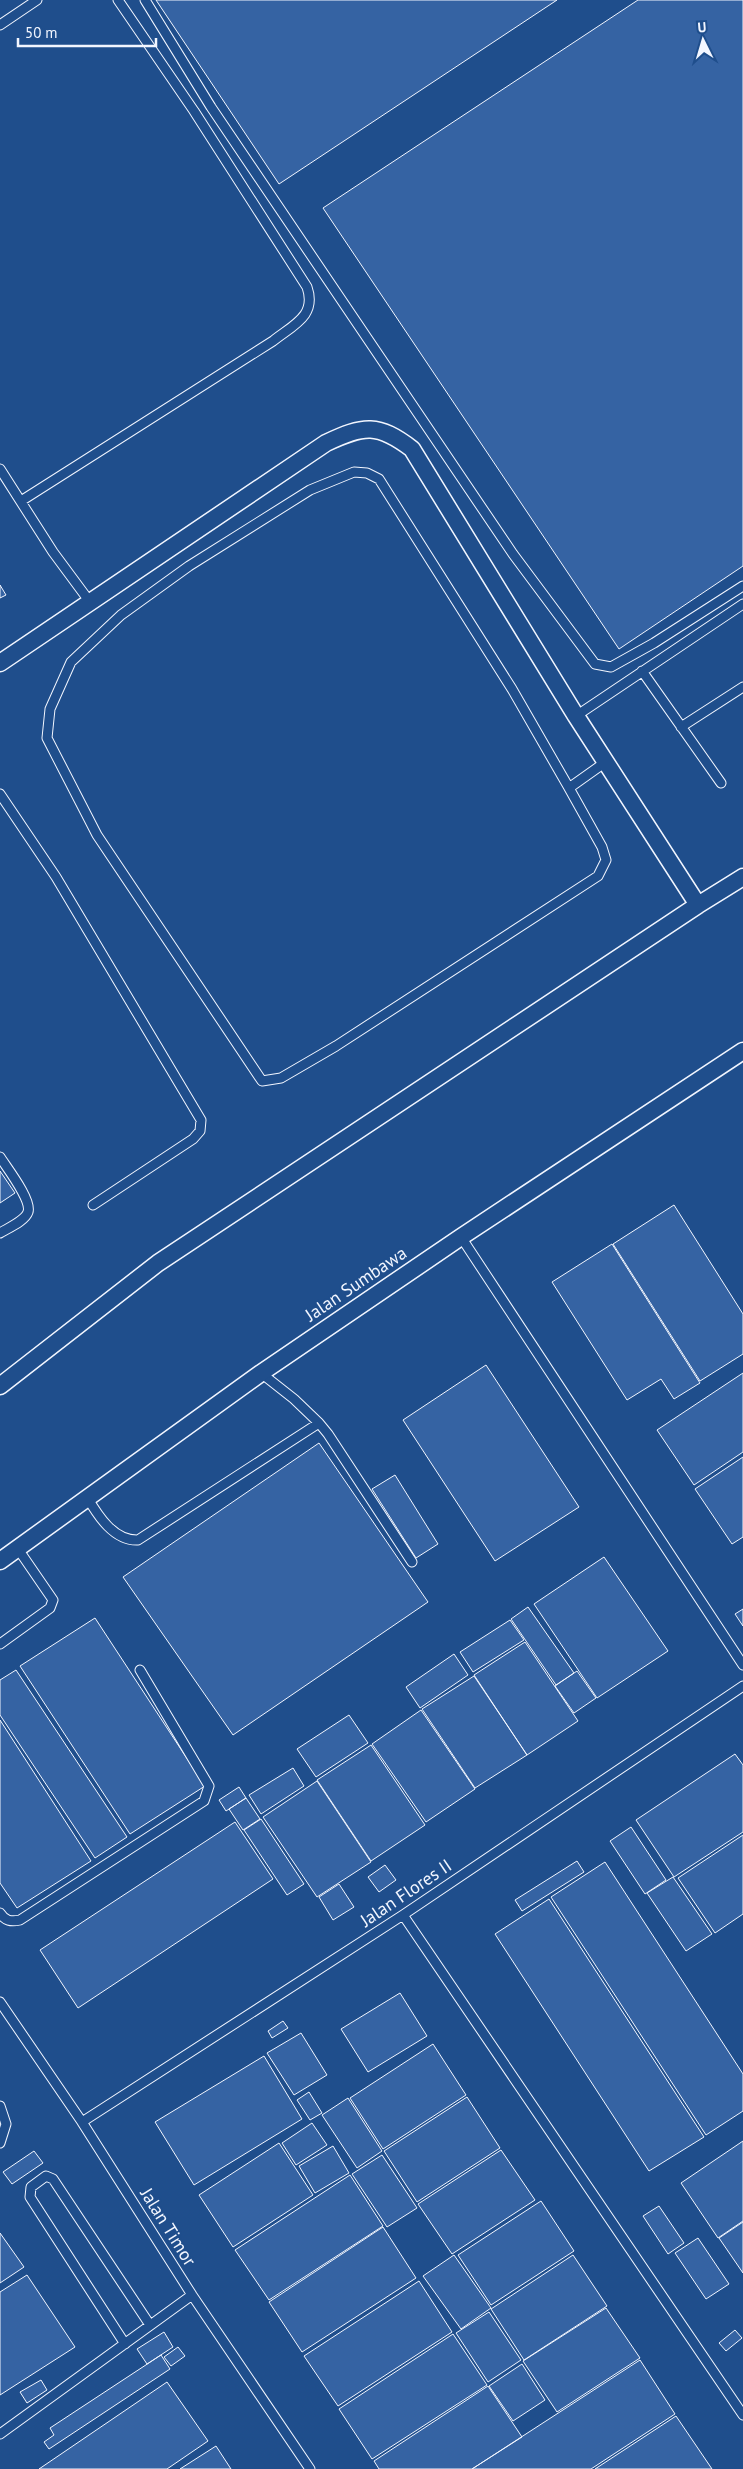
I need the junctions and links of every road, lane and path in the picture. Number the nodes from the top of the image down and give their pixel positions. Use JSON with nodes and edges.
{"nodes":[{"id":1,"x":37,"y":0,"type":"edge"},
{"id":2,"x":118,"y":0,"type":"edge"},
{"id":3,"x":145,"y":0,"type":"edge"},
{"id":4,"x":0,"y":25,"type":"edge"},
{"id":5,"x":0,"y":469,"type":"edge"},
{"id":6,"x":21,"y":501,"type":"junction"},
{"id":7,"x":743,"y":586,"type":"edge"},
{"id":8,"x":90,"y":602,"type":"junction"},
{"id":9,"x":743,"y":604,"type":"edge"},
{"id":10,"x":0,"y":663,"type":"edge"},
{"id":11,"x":642,"y":671,"type":"junction"},
{"id":12,"x":743,"y":687,"type":"edge"},
{"id":13,"x":576,"y":716,"type":"junction"},
{"id":14,"x":681,"y":727,"type":"junction"},
{"id":15,"x":607,"y":761,"type":"junction"},
{"id":16,"x":721,"y":784,"type":"dead end"},
{"id":17,"x":569,"y":788,"type":"junction"},
{"id":18,"x":0,"y":794,"type":"edge"},
{"id":19,"x":743,"y":877,"type":"edge"},
{"id":20,"x":698,"y":905,"type":"junction"},
{"id":21,"x":743,"y":1051,"type":"edge"},
{"id":22,"x":0,"y":1157,"type":"edge"},
{"id":23,"x":93,"y":1205,"type":"dead end"},
{"id":24,"x":0,"y":1233,"type":"edge"},
{"id":25,"x":461,"y":1237,"type":"junction"},
{"id":26,"x":261,"y":1372,"type":"junction"},
{"id":27,"x":0,"y":1386,"type":"edge"},
{"id":28,"x":319,"y":1423,"type":"junction"},
{"id":29,"x":91,"y":1503,"type":"junction"},
{"id":30,"x":22,"y":1555,"type":"junction"},
{"id":31,"x":0,"y":1561,"type":"edge"},
{"id":32,"x":412,"y":1562,"type":"dead end"},
{"id":33,"x":0,"y":1644,"type":"edge"},
{"id":34,"x":743,"y":1665,"type":"edge"},
{"id":35,"x":140,"y":1670,"type":"dead end"},
{"id":36,"x":743,"y":1686,"type":"edge"},
{"id":37,"x":0,"y":1913,"type":"edge"},
{"id":38,"x":404,"y":1915,"type":"junction"},
{"id":39,"x":0,"y":2002,"type":"edge"},
{"id":40,"x":0,"y":2106,"type":"edge"},
{"id":41,"x":82,"y":2122,"type":"junction"},
{"id":42,"x":0,"y":2143,"type":"edge"},
{"id":43,"x":192,"y":2295,"type":"junction"},
{"id":44,"x":150,"y":2326,"type":"junction"},
{"id":45,"x":125,"y":2344,"type":"junction"},
{"id":46,"x":743,"y":2414,"type":"edge"},
{"id":47,"x":0,"y":2434,"type":"edge"},
{"id":48,"x":310,"y":2469,"type":"edge"}],
"edges":[{"from":1,"to":4,"type":"lane"},
{"from":2,"to":6,"type":"lane"},
{"from":3,"to":7,"type":"lane"},
{"from":5,"to":6,"type":"lane"},
{"from":6,"to":8,"type":"lane"},
{"from":8,"to":10,"type":"street"},
{"from":8,"to":13,"type":"street"},
{"from":9,"to":11,"type":"lane"},
{"from":11,"to":13,"type":"lane"},
{"from":11,"to":14,"type":"lane"},
{"from":12,"to":14,"type":"lane"},
{"from":13,"to":15,"type":"street"},
{"from":14,"to":16,"type":"lane"},
{"from":15,"to":17,"type":"lane"},
{"from":15,"to":20,"type":"street"},
{"from":17,"to":17,"type":"lane"},
{"from":18,"to":23,"type":"lane"},
{"from":19,"to":20,"type":"street"},
{"from":20,"to":27,"type":"street"},
{"from":21,"to":25,"type":"street","name":"Jalan Sumbawa"},
{"from":22,"to":24,"type":"lane"},
{"from":25,"to":26,"type":"street","name":"Jalan Sumbawa"},
{"from":25,"to":34,"type":"lane"},
{"from":26,"to":28,"type":"lane"},
{"from":26,"to":29,"type":"street","name":"Jalan Sumbawa"},
{"from":28,"to":29,"type":"lane"},
{"from":28,"to":32,"type":"lane"},
{"from":29,"to":30,"type":"street","name":"Jalan Sumbawa"},
{"from":30,"to":31,"type":"street","name":"Jalan Sumbawa"},
{"from":30,"to":33,"type":"lane"},
{"from":35,"to":37,"type":"lane"},
{"from":36,"to":38,"type":"lane","name":"Jalan Flores II"},
{"from":38,"to":41,"type":"lane","name":"Jalan Flores II"},
{"from":38,"to":46,"type":"lane"},
{"from":39,"to":41,"type":"lane","name":"Jalan Timor"},
{"from":40,"to":42,"type":"lane"},
{"from":41,"to":43,"type":"lane","name":"Jalan Timor"},
{"from":43,"to":44,"type":"lane"},
{"from":43,"to":48,"type":"lane","name":"Jalan Timor"},
{"from":44,"to":45,"type":"lane"},
{"from":44,"to":45,"type":"lane"},
{"from":45,"to":47,"type":"lane"}]}
